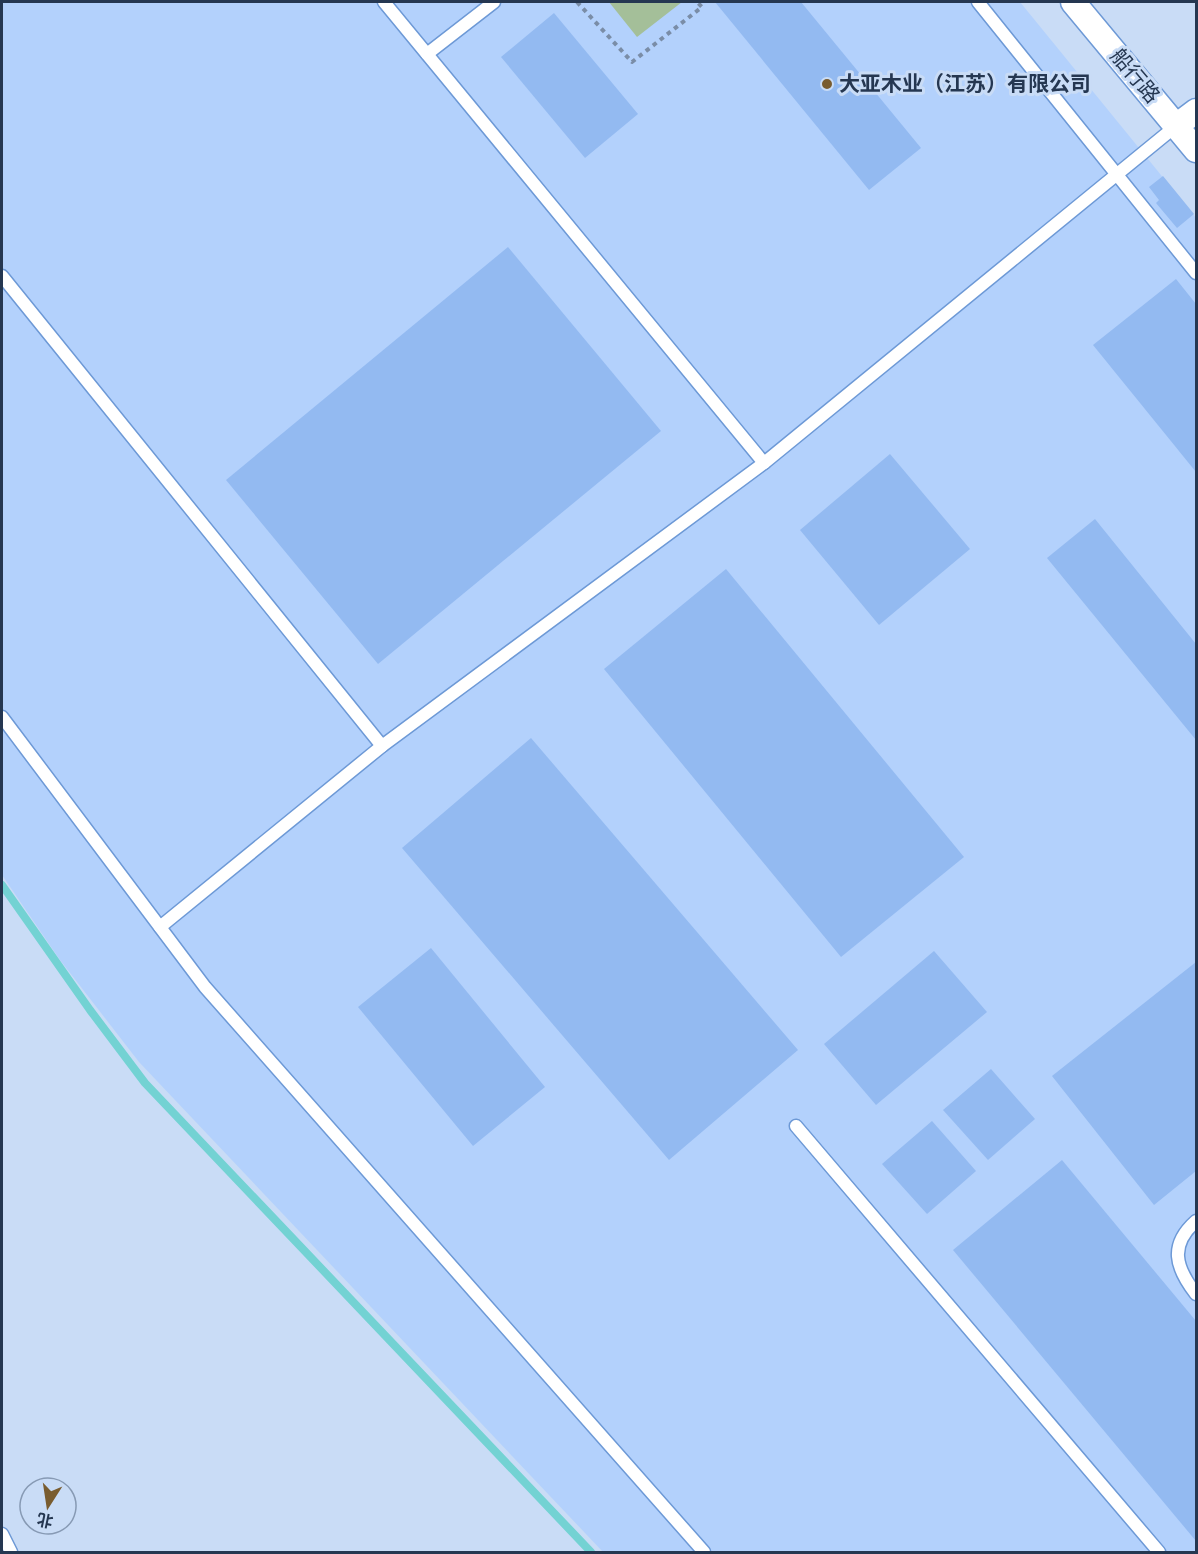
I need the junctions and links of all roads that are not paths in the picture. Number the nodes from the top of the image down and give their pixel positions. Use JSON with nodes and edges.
{"nodes":[{"id":1,"x":384,"y":2,"type":"edge"},
{"id":2,"x":494,"y":2,"type":"edge"},
{"id":3,"x":978,"y":2,"type":"edge"},
{"id":4,"x":1073,"y":2,"type":"edge"},
{"id":5,"x":427,"y":54,"type":"junction"},
{"id":6,"x":1197,"y":111,"type":"edge"},
{"id":7,"x":1176,"y":126,"type":"junction"},
{"id":8,"x":1197,"y":150,"type":"edge"},
{"id":9,"x":1117,"y":174,"type":"junction"},
{"id":10,"x":1197,"y":273,"type":"edge"},
{"id":11,"x":2,"y":276,"type":"edge"},
{"id":12,"x":764,"y":463,"type":"junction"},
{"id":13,"x":2,"y":717,"type":"edge"},
{"id":14,"x":382,"y":746,"type":"junction"},
{"id":15,"x":160,"y":927,"type":"junction"},
{"id":16,"x":796,"y":1126,"type":"dead end"},
{"id":17,"x":1197,"y":1221,"type":"edge"},
{"id":18,"x":1197,"y":1293,"type":"edge"},
{"id":19,"x":2,"y":1534,"type":"edge"},
{"id":20,"x":11,"y":1552,"type":"edge"},
{"id":21,"x":704,"y":1552,"type":"edge"},
{"id":22,"x":1159,"y":1552,"type":"edge"}],
"edges":[{"from":1,"to":5,"type":"lane"},
{"from":2,"to":5,"type":"lane"},
{"from":3,"to":9,"type":"lane"},
{"from":4,"to":7,"type":"street","name":"船行路"},
{"from":5,"to":12,"type":"lane"},
{"from":6,"to":7,"type":"street"},
{"from":7,"to":8,"type":"street","name":"船行路"},
{"from":7,"to":9,"type":"lane"},
{"from":9,"to":10,"type":"lane"},
{"from":9,"to":12,"type":"lane"},
{"from":11,"to":14,"type":"lane"},
{"from":12,"to":14,"type":"lane"},
{"from":13,"to":15,"type":"lane"},
{"from":14,"to":15,"type":"lane"},
{"from":15,"to":21,"type":"lane"},
{"from":16,"to":22,"type":"lane"},
{"from":17,"to":18,"type":"lane"},
{"from":19,"to":20,"type":"lane"}]}
